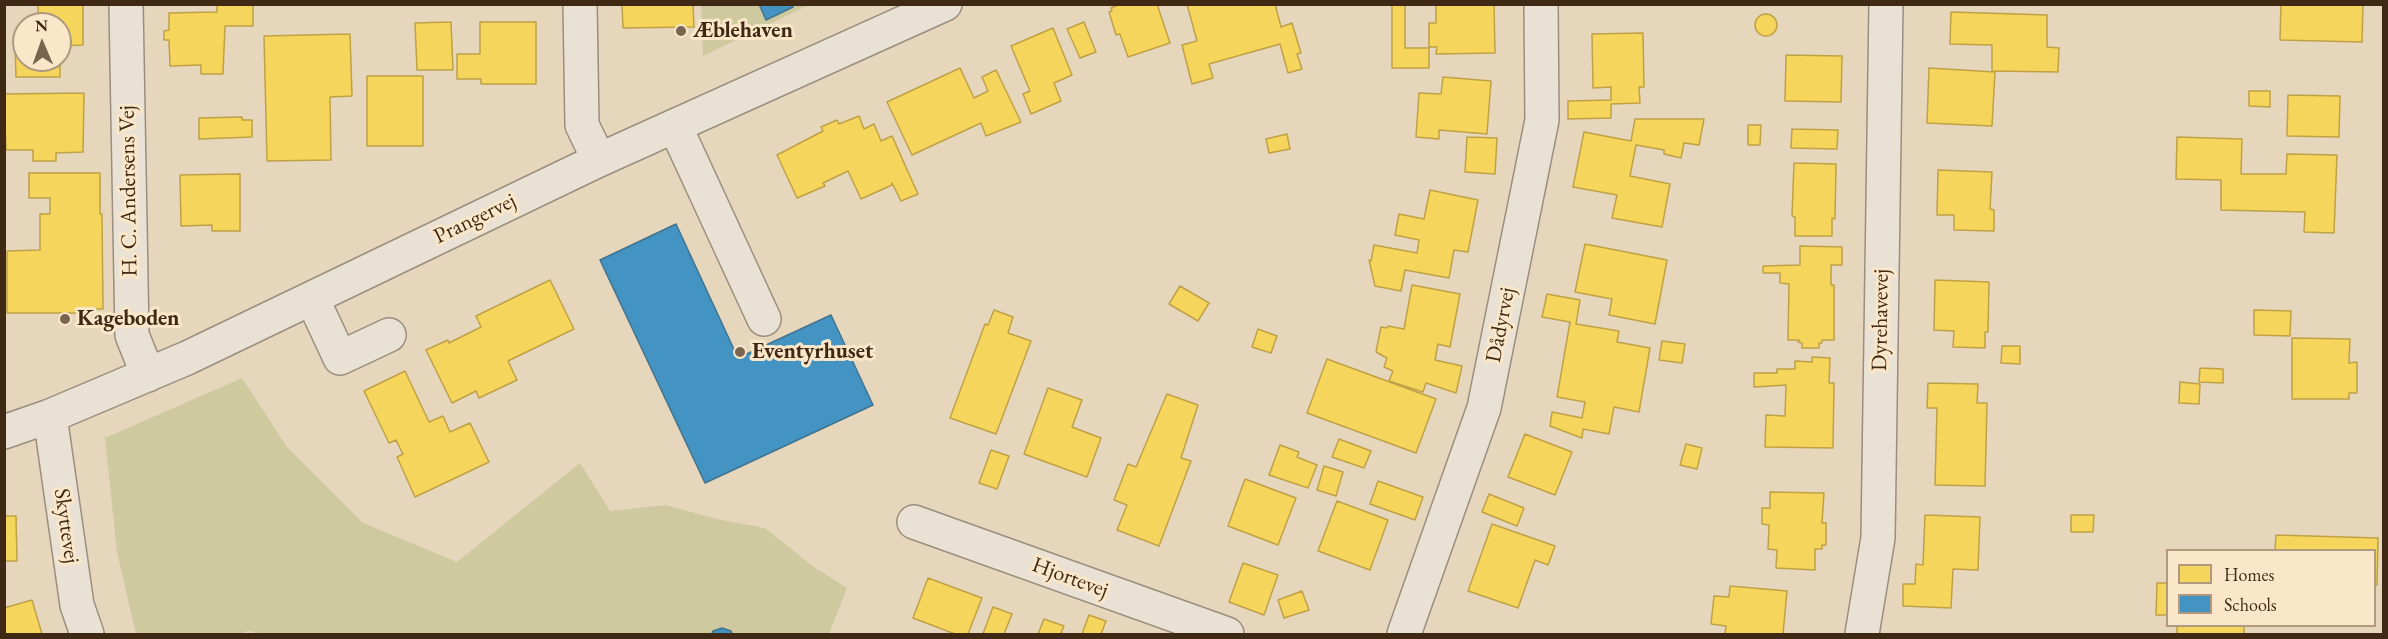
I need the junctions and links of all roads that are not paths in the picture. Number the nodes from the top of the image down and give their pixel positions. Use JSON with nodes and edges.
{"nodes":[{"id":1,"x":126,"y":4,"type":"edge"},
{"id":2,"x":580,"y":4,"type":"edge"},
{"id":3,"x":945,"y":4,"type":"edge"},
{"id":4,"x":1541,"y":4,"type":"edge"},
{"id":5,"x":1886,"y":4,"type":"edge"},
{"id":6,"x":675,"y":126,"type":"junction"},
{"id":7,"x":599,"y":160,"type":"junction"},
{"id":8,"x":312,"y":298,"type":"junction"},
{"id":9,"x":764,"y":319,"type":"dead end"},
{"id":10,"x":389,"y":335,"type":"dead end"},
{"id":11,"x":148,"y":375,"type":"junction"},
{"id":12,"x":50,"y":416,"type":"junction"},
{"id":13,"x":4,"y":432,"type":"edge"},
{"id":14,"x":914,"y":522,"type":"dead end"},
{"id":15,"x":87,"y":634,"type":"edge"},
{"id":16,"x":1227,"y":634,"type":"edge"},
{"id":17,"x":1404,"y":634,"type":"edge"},
{"id":18,"x":1862,"y":634,"type":"edge"}],
"edges":[{"from":1,"to":11,"type":"street","name":"H. C. Andersens Vej"},
{"from":2,"to":7,"type":"street"},
{"from":3,"to":6,"type":"street","name":"Prangervej"},
{"from":4,"to":17,"type":"street","name":"Dådyrvej"},
{"from":5,"to":18,"type":"street","name":"Dyrehavevej"},
{"from":6,"to":7,"type":"street","name":"Prangervej"},
{"from":6,"to":9,"type":"street"},
{"from":7,"to":8,"type":"street","name":"Prangervej"},
{"from":8,"to":10,"type":"street"},
{"from":8,"to":11,"type":"street","name":"Prangervej"},
{"from":11,"to":12,"type":"street","name":"Prangervej"},
{"from":12,"to":13,"type":"street","name":"Prangervej"},
{"from":12,"to":15,"type":"street","name":"Skyttevej"},
{"from":14,"to":16,"type":"street","name":"Hjortevej"}]}
